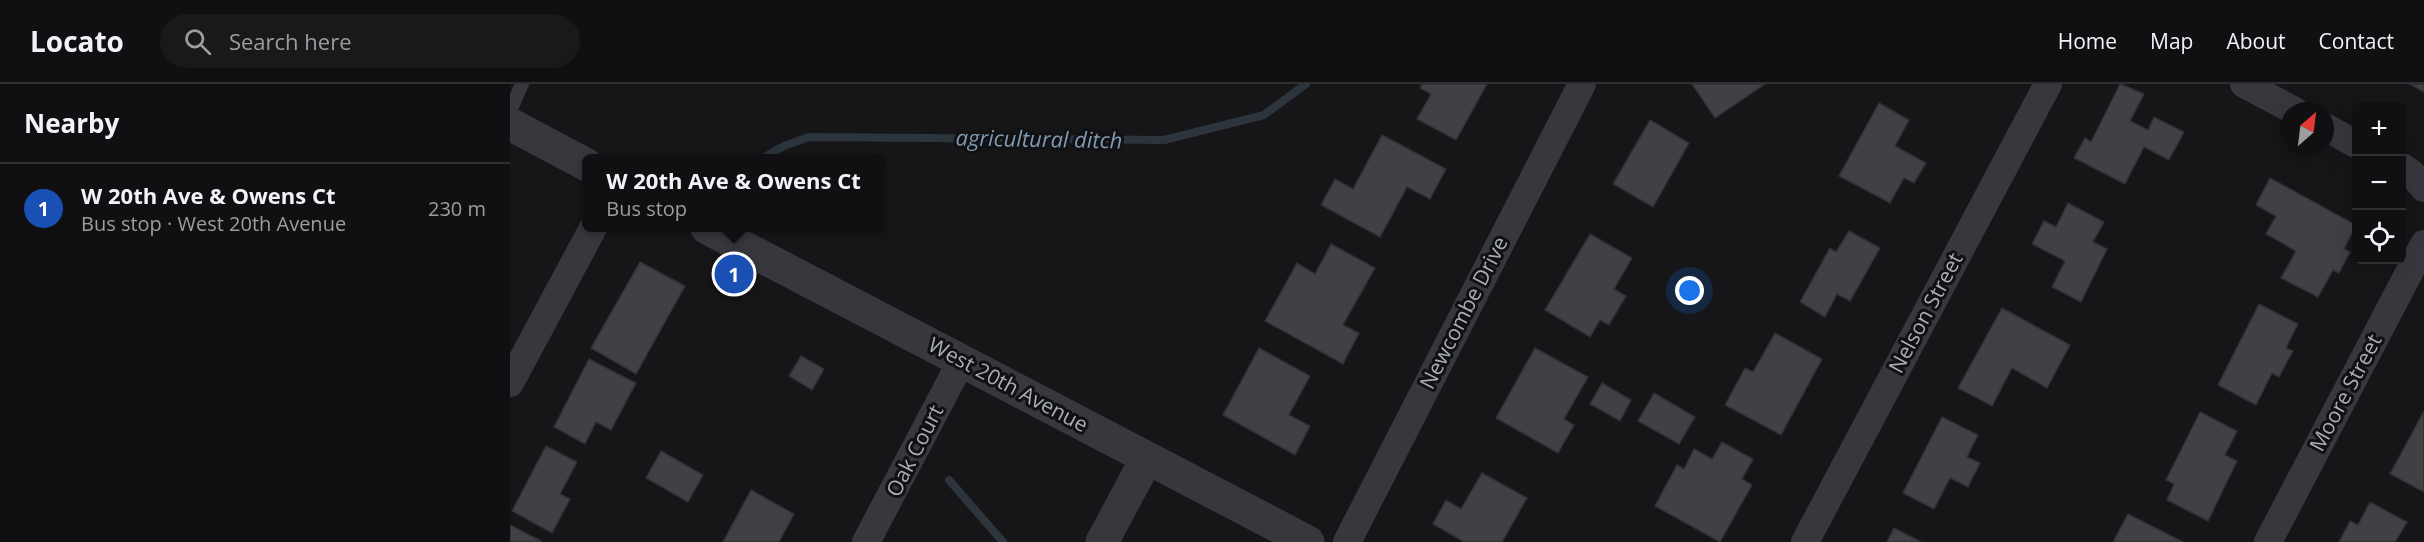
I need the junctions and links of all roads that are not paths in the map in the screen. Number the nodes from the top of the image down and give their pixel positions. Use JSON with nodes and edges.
{"nodes":[{"id":1,"x":522,"y":84,"type":"edge"},
{"id":2,"x":1582,"y":84,"type":"edge"},
{"id":3,"x":2048,"y":84,"type":"edge"},
{"id":4,"x":2244,"y":84,"type":"edge"},
{"id":5,"x":2280,"y":103,"type":"edge"},
{"id":6,"x":510,"y":111,"type":"edge"},
{"id":7,"x":510,"y":124,"type":"edge"},
{"id":8,"x":2334,"y":132,"type":"edge"},
{"id":9,"x":2352,"y":142,"type":"edge"},
{"id":10,"x":582,"y":162,"type":"edge"},
{"id":11,"x":2406,"y":170,"type":"edge"},
{"id":12,"x":2424,"y":188,"type":"edge"},
{"id":13,"x":590,"y":232,"type":"edge"},
{"id":14,"x":715,"y":232,"type":"edge"},
{"id":15,"x":2424,"y":244,"type":"edge"},
{"id":16,"x":962,"y":360,"type":"junction"},
{"id":17,"x":510,"y":383,"type":"edge"},
{"id":18,"x":1147,"y":458,"type":"junction"},
{"id":19,"x":866,"y":542,"type":"edge"},
{"id":20,"x":1102,"y":542,"type":"edge"},
{"id":21,"x":1308,"y":542,"type":"edge"},
{"id":22,"x":1347,"y":542,"type":"edge"},
{"id":23,"x":1805,"y":542,"type":"edge"},
{"id":24,"x":2268,"y":542,"type":"edge"}],
"edges":[{"from":1,"to":6,"type":"lane"},
{"from":2,"to":22,"type":"street","name":"Newcombe Drive"},
{"from":3,"to":23,"type":"street","name":"Nelson Street"},
{"from":4,"to":5,"type":"street"},
{"from":7,"to":10,"type":"street"},
{"from":8,"to":9,"type":"street"},
{"from":11,"to":12,"type":"street"},
{"from":13,"to":17,"type":"street"},
{"from":14,"to":16,"type":"street","name":"West 20th Avenue"},
{"from":15,"to":24,"type":"street","name":"Moore Street"},
{"from":16,"to":18,"type":"street","name":"West 20th Avenue"},
{"from":16,"to":19,"type":"street","name":"Oak Court"},
{"from":18,"to":20,"type":"street"},
{"from":18,"to":21,"type":"street","name":"West 20th Avenue"}]}
